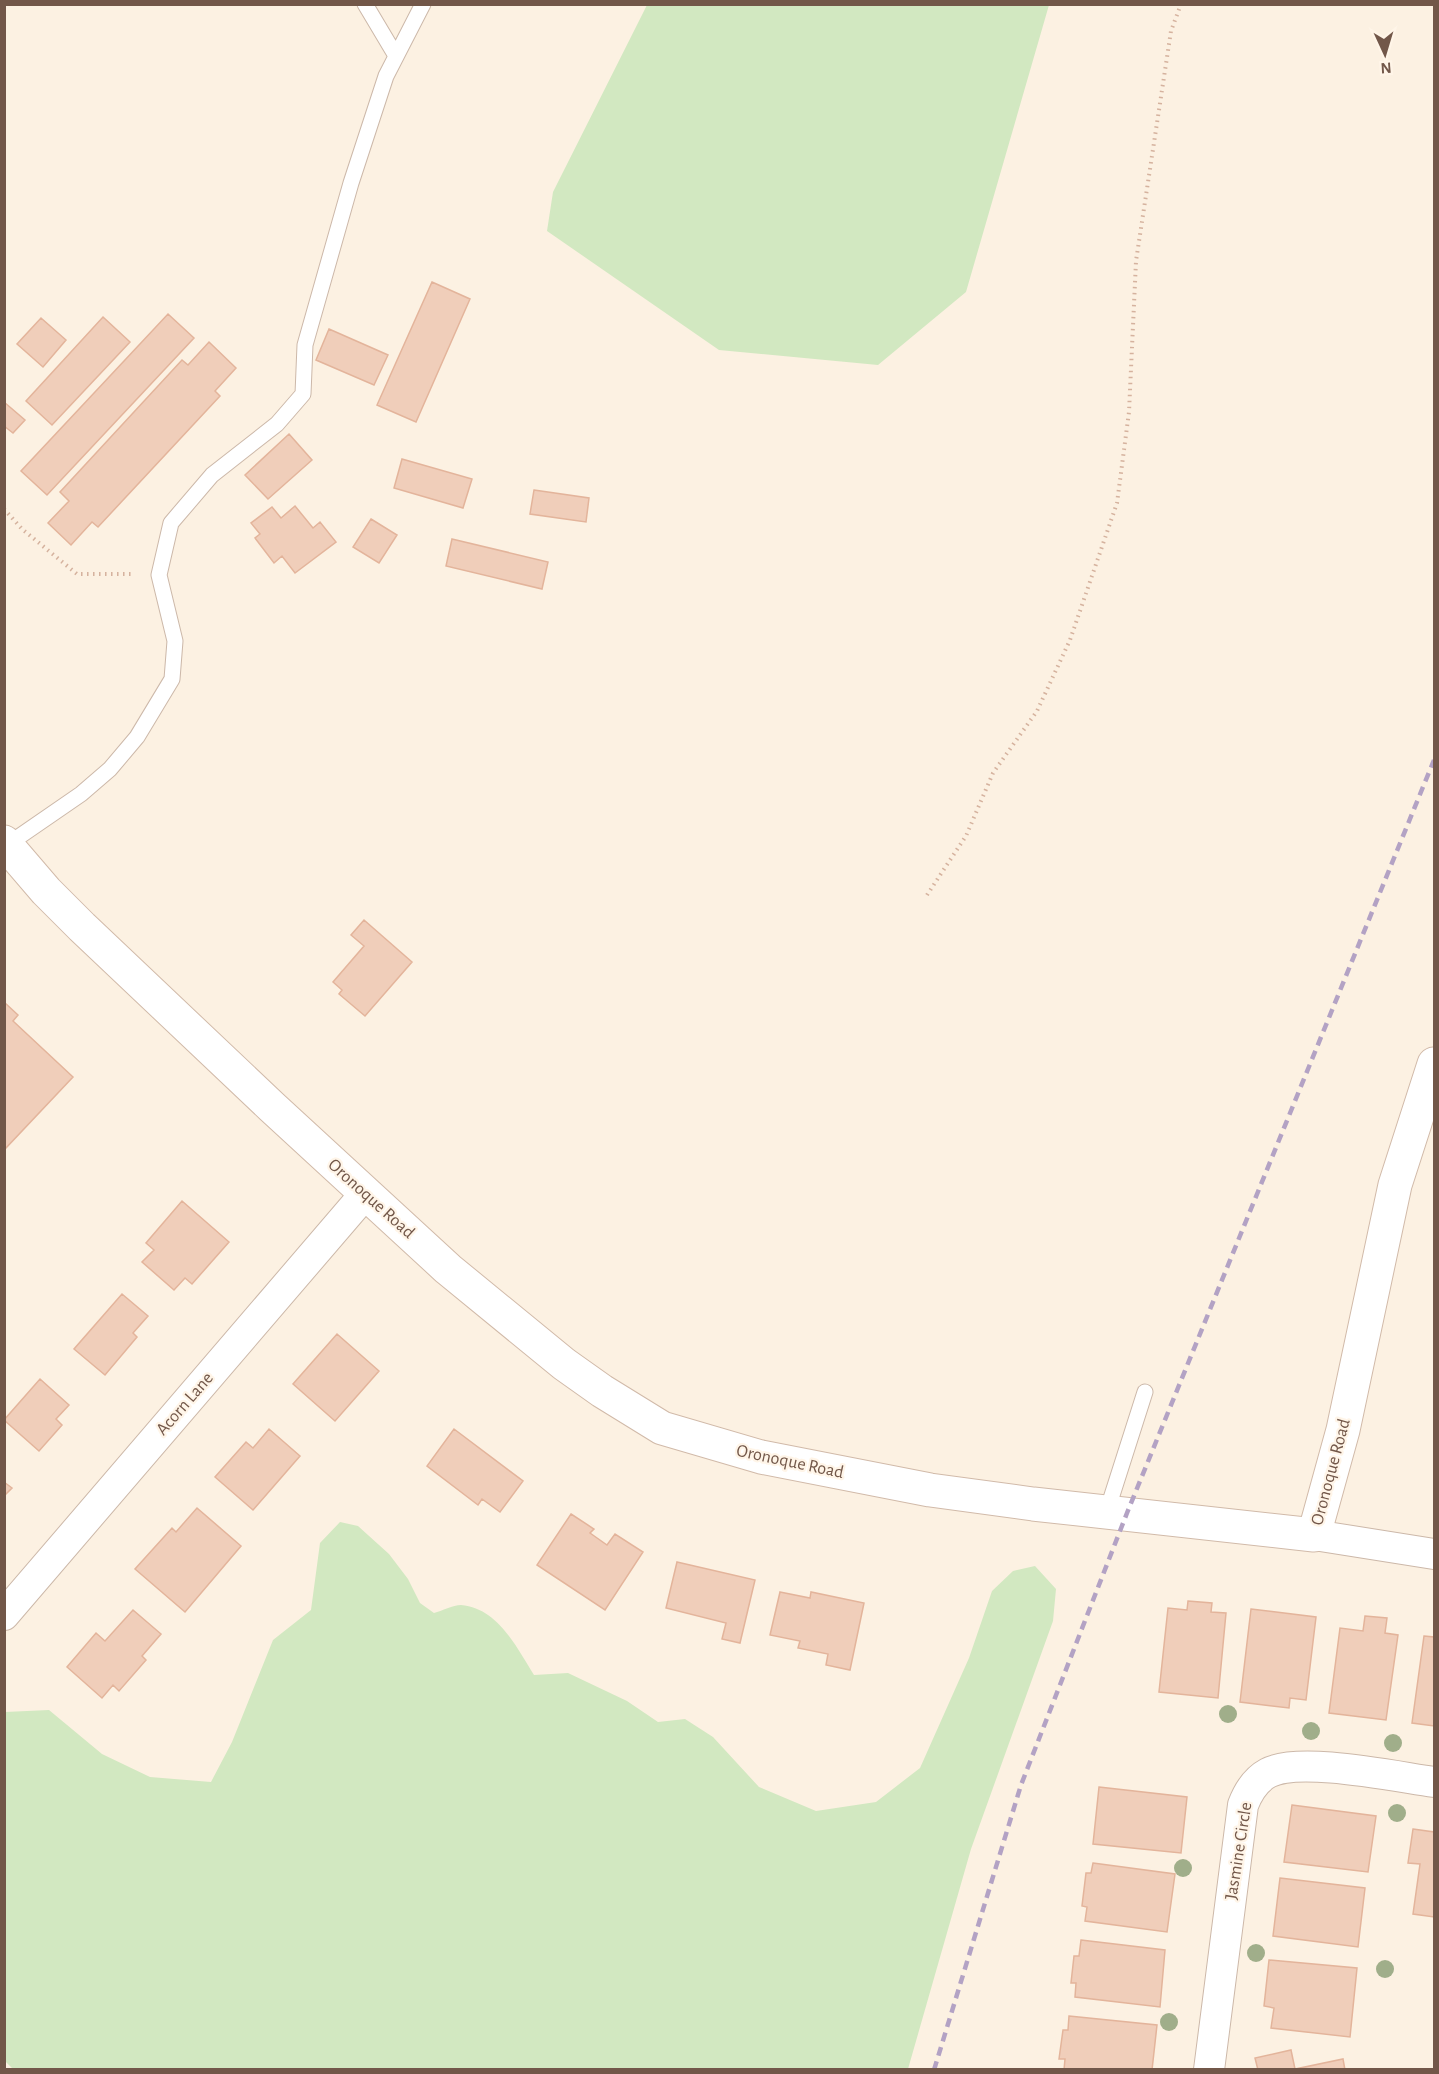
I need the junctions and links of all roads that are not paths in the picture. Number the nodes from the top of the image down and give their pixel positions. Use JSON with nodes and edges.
{"nodes":[{"id":1,"x":365,"y":4,"type":"edge"},
{"id":2,"x":423,"y":4,"type":"edge"},
{"id":3,"x":396,"y":56,"type":"junction"},
{"id":4,"x":5,"y":845,"type":"edge"},
{"id":5,"x":1434,"y":1064,"type":"edge"},
{"id":6,"x":365,"y":1194,"type":"junction"},
{"id":7,"x":1145,"y":1392,"type":"dead end"},
{"id":8,"x":1107,"y":1511,"type":"junction"},
{"id":9,"x":1314,"y":1535,"type":"junction"},
{"id":10,"x":1434,"y":1554,"type":"edge"},
{"id":11,"x":4,"y":1615,"type":"edge"},
{"id":12,"x":1434,"y":1782,"type":"edge"},
{"id":13,"x":1209,"y":2070,"type":"edge"}],
"edges":[{"from":1,"to":3,"type":"lane"},
{"from":2,"to":3,"type":"lane"},
{"from":3,"to":4,"type":"lane"},
{"from":4,"to":6,"type":"street","name":"Oronoque Road"},
{"from":5,"to":9,"type":"street","name":"Oronoque Road"},
{"from":6,"to":8,"type":"street","name":"Oronoque Road"},
{"from":6,"to":11,"type":"street","name":"Acorn Lane"},
{"from":7,"to":8,"type":"lane"},
{"from":8,"to":9,"type":"street","name":"Oronoque Road"},
{"from":9,"to":10,"type":"street"},
{"from":12,"to":13,"type":"street","name":"Jasmine Circle"}]}
